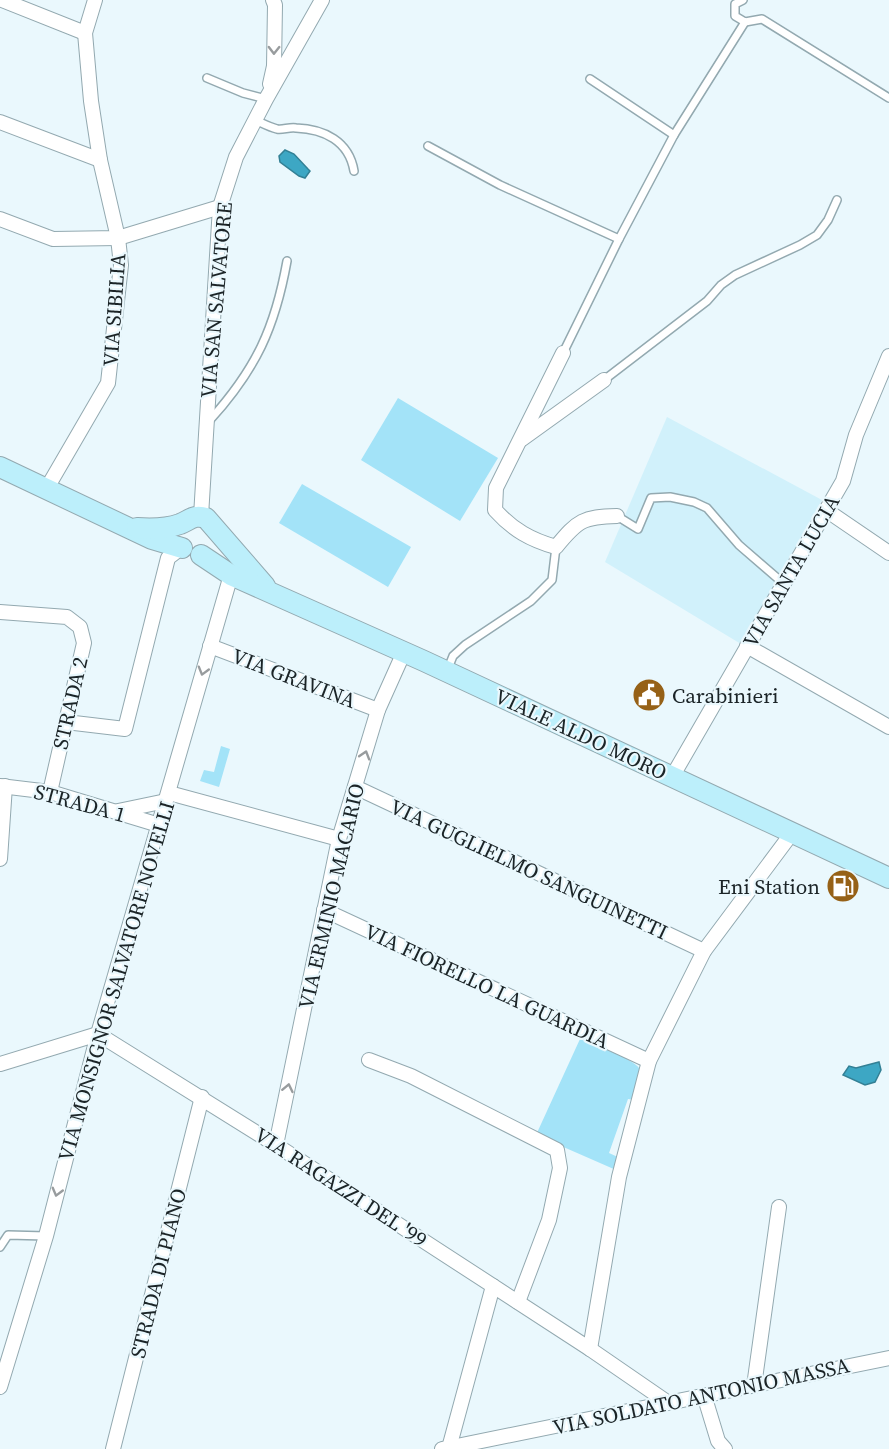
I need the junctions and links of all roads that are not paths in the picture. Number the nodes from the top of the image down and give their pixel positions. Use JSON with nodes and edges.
{"nodes":[{"id":1,"x":2,"y":0,"type":"edge"},
{"id":2,"x":95,"y":0,"type":"edge"},
{"id":3,"x":273,"y":0,"type":"edge"},
{"id":4,"x":322,"y":0,"type":"edge"},
{"id":5,"x":743,"y":0,"type":"edge"},
{"id":6,"x":745,"y":22,"type":"junction"},
{"id":7,"x":86,"y":33,"type":"junction"},
{"id":8,"x":207,"y":78,"type":"dead end"},
{"id":9,"x":590,"y":79,"type":"dead end"},
{"id":10,"x":889,"y":98,"type":"edge"},
{"id":11,"x":266,"y":99,"type":"junction"},
{"id":12,"x":255,"y":120,"type":"junction"},
{"id":13,"x":0,"y":122,"type":"edge"},
{"id":14,"x":674,"y":135,"type":"junction"},
{"id":15,"x":428,"y":146,"type":"dead end"},
{"id":16,"x":100,"y":160,"type":"junction"},
{"id":17,"x":354,"y":171,"type":"dead end"},
{"id":18,"x":837,"y":200,"type":"dead end"},
{"id":19,"x":220,"y":207,"type":"junction"},
{"id":20,"x":0,"y":219,"type":"edge"},
{"id":21,"x":118,"y":238,"type":"junction"},
{"id":22,"x":619,"y":239,"type":"junction"},
{"id":23,"x":287,"y":261,"type":"dead end"},
{"id":24,"x":563,"y":353,"type":"joint"},
{"id":25,"x":889,"y":356,"type":"edge"},
{"id":26,"x":604,"y":380,"type":"joint"},
{"id":27,"x":206,"y":423,"type":"junction"},
{"id":28,"x":520,"y":441,"type":"junction"},
{"id":29,"x":0,"y":467,"type":"edge"},
{"id":30,"x":47,"y":488,"type":"junction"},
{"id":31,"x":826,"y":510,"type":"junction"},
{"id":32,"x":617,"y":516,"type":"joint"},
{"id":33,"x":208,"y":521,"type":"junction"},
{"id":34,"x":182,"y":523,"type":"junction"},
{"id":35,"x":128,"y":527,"type":"junction"},
{"id":36,"x":556,"y":547,"type":"junction"},
{"id":37,"x":181,"y":548,"type":"junction"},
{"id":38,"x":889,"y":553,"type":"edge"},
{"id":39,"x":201,"y":555,"type":"junction"},
{"id":40,"x":231,"y":574,"type":"junction"},
{"id":41,"x":783,"y":583,"type":"junction"},
{"id":42,"x":272,"y":594,"type":"junction"},
{"id":43,"x":0,"y":612,"type":"edge"},
{"id":44,"x":210,"y":646,"type":"junction"},
{"id":45,"x":747,"y":646,"type":"junction"},
{"id":46,"x":404,"y":652,"type":"junction"},
{"id":47,"x":446,"y":671,"type":"junction"},
{"id":48,"x":378,"y":710,"type":"junction"},
{"id":49,"x":66,"y":722,"type":"junction"},
{"id":50,"x":889,"y":727,"type":"edge"},
{"id":51,"x":672,"y":777,"type":"junction"},
{"id":52,"x":2,"y":786,"type":"edge"},
{"id":53,"x":355,"y":787,"type":"junction"},
{"id":54,"x":50,"y":792,"type":"junction"},
{"id":55,"x":167,"y":797,"type":"junction"},
{"id":56,"x":116,"y":812,"type":"junction"},
{"id":57,"x":159,"y":825,"type":"junction"},
{"id":58,"x":792,"y":833,"type":"junction"},
{"id":59,"x":339,"y":839,"type":"junction"},
{"id":60,"x":0,"y":859,"type":"edge"},
{"id":61,"x":889,"y":878,"type":"edge"},
{"id":62,"x":324,"y":910,"type":"junction"},
{"id":63,"x":704,"y":951,"type":"junction"},
{"id":64,"x":98,"y":1034,"type":"junction"},
{"id":65,"x":369,"y":1060,"type":"dead end"},
{"id":66,"x":649,"y":1061,"type":"junction"},
{"id":67,"x":0,"y":1064,"type":"edge"},
{"id":68,"x":202,"y":1097,"type":"junction"},
{"id":69,"x":276,"y":1145,"type":"junction"},
{"id":70,"x":779,"y":1207,"type":"dead end"},
{"id":71,"x":46,"y":1236,"type":"junction"},
{"id":72,"x":0,"y":1247,"type":"edge"},
{"id":73,"x":493,"y":1286,"type":"junction"},
{"id":74,"x":518,"y":1302,"type":"junction"},
{"id":75,"x":590,"y":1349,"type":"junction"},
{"id":76,"x":889,"y":1358,"type":"edge"},
{"id":77,"x":754,"y":1386,"type":"junction"},
{"id":78,"x":0,"y":1387,"type":"edge"},
{"id":79,"x":704,"y":1395,"type":"junction"},
{"id":80,"x":667,"y":1402,"type":"junction"},
{"id":81,"x":446,"y":1448,"type":"edge"},
{"id":82,"x":113,"y":1449,"type":"edge"},
{"id":83,"x":725,"y":1449,"type":"edge"}],
"edges":[{"from":1,"to":7,"type":"street"},
{"from":2,"to":7,"type":"street"},
{"from":3,"to":11,"type":"street","one_way":true},
{"from":4,"to":11,"type":"street","name":"VIA SAN SALVATORE"},
{"from":5,"to":6,"type":"lane"},
{"from":6,"to":10,"type":"lane"},
{"from":6,"to":14,"type":"lane"},
{"from":7,"to":16,"type":"street"},
{"from":8,"to":11,"type":"lane"},
{"from":9,"to":14,"type":"lane"},
{"from":11,"to":12,"type":"street","name":"VIA SAN SALVATORE"},
{"from":12,"to":17,"type":"lane"},
{"from":12,"to":19,"type":"street","name":"VIA SAN SALVATORE"},
{"from":13,"to":16,"type":"street"},
{"from":14,"to":22,"type":"lane"},
{"from":15,"to":22,"type":"lane"},
{"from":16,"to":21,"type":"street"},
{"from":18,"to":26,"type":"lane"},
{"from":19,"to":21,"type":"street"},
{"from":19,"to":27,"type":"street","name":"VIA SAN SALVATORE"},
{"from":20,"to":21,"type":"street","name":"VIA SIBILIA"},
{"from":21,"to":30,"type":"street","name":"VIA SIBILIA"},
{"from":22,"to":24,"type":"lane"},
{"from":23,"to":27,"type":"lane"},
{"from":24,"to":28,"type":"street"},
{"from":25,"to":31,"type":"street","name":"VIA SANTA LUCIA"},
{"from":26,"to":28,"type":"street"},
{"from":27,"to":33,"type":"street","name":"VIA SAN SALVATORE"},
{"from":28,"to":36,"type":"street"},
{"from":29,"to":30,"type":"main road","name":"VIALE ALDO MORO"},
{"from":30,"to":35,"type":"main road","name":"VIALE ALDO MORO"},
{"from":31,"to":38,"type":"street"},
{"from":31,"to":41,"type":"street","name":"VIA SANTA LUCIA"},
{"from":32,"to":36,"type":"street"},
{"from":32,"to":41,"type":"lane"},
{"from":33,"to":34,"type":"main road","name":"VIALE ALDO MORO"},
{"from":33,"to":39,"type":"main road"},
{"from":33,"to":42,"type":"main road","name":"VIALE ALDO MORO"},
{"from":34,"to":35,"type":"main road","name":"VIALE ALDO MORO"},
{"from":34,"to":37,"type":"main road"},
{"from":35,"to":37,"type":"main road","name":"VIALE ALDO MORO"},
{"from":36,"to":47,"type":"lane"},
{"from":37,"to":39,"type":"main road","name":"VIALE ALDO MORO"},
{"from":37,"to":49,"type":"street"},
{"from":39,"to":40,"type":"main road","name":"VIALE ALDO MORO"},
{"from":40,"to":42,"type":"main road","name":"VIALE ALDO MORO"},
{"from":40,"to":44,"type":"street","name":"VIA MONSIGNOR SALVATORE NOVELLI"},
{"from":41,"to":45,"type":"street","name":"VIA SANTA LUCIA"},
{"from":42,"to":46,"type":"main road","name":"VIALE ALDO MORO"},
{"from":43,"to":49,"type":"street","name":"STRADA 2"},
{"from":44,"to":48,"type":"street","name":"VIA GRAVINA"},
{"from":44,"to":55,"type":"street","name":"VIA MONSIGNOR SALVATORE NOVELLI","one_way":true},
{"from":45,"to":50,"type":"street"},
{"from":45,"to":51,"type":"street","name":"VIA SANTA LUCIA"},
{"from":46,"to":47,"type":"main road","name":"VIALE ALDO MORO"},
{"from":46,"to":48,"type":"street","name":"VIA ERMINIO MACARIO"},
{"from":47,"to":51,"type":"main road","name":"VIALE ALDO MORO"},
{"from":53,"to":48,"type":"street","name":"VIA ERMINIO MACARIO","one_way":true},
{"from":49,"to":54,"type":"street","name":"STRADA 2"},
{"from":51,"to":58,"type":"main road","name":"VIALE ALDO MORO"},
{"from":52,"to":54,"type":"street","name":"STRADA 1"},
{"from":52,"to":60,"type":"street"},
{"from":53,"to":59,"type":"street","name":"VIA ERMINIO MACARIO"},
{"from":53,"to":63,"type":"street","name":"VIA GUGLIELMO SANGUINETTI"},
{"from":54,"to":56,"type":"street","name":"STRADA 1"},
{"from":55,"to":56,"type":"street"},
{"from":55,"to":57,"type":"street","name":"VIA MONSIGNOR SALVATORE NOVELLI"},
{"from":55,"to":59,"type":"street"},
{"from":56,"to":57,"type":"street","name":"STRADA 1"},
{"from":57,"to":64,"type":"street","name":"VIA MONSIGNOR SALVATORE NOVELLI"},
{"from":58,"to":61,"type":"main road","name":"VIALE ALDO MORO"},
{"from":58,"to":63,"type":"street"},
{"from":59,"to":62,"type":"street","name":"VIA ERMINIO MACARIO"},
{"from":62,"to":66,"type":"street","name":"VIA FIORELLO LA GUARDIA"},
{"from":69,"to":62,"type":"street","name":"VIA ERMINIO MACARIO","one_way":true},
{"from":63,"to":66,"type":"street"},
{"from":64,"to":67,"type":"street"},
{"from":64,"to":68,"type":"street","name":"VIA RAGAZZI DEL '99"},
{"from":64,"to":71,"type":"street","name":"VIA MONSIGNOR SALVATORE NOVELLI","one_way":true},
{"from":65,"to":74,"type":"street"},
{"from":66,"to":75,"type":"street"},
{"from":68,"to":69,"type":"street","name":"VIA RAGAZZI DEL '99"},
{"from":68,"to":82,"type":"street","name":"STRADA DI PIANO"},
{"from":69,"to":73,"type":"street","name":"VIA RAGAZZI DEL '99"},
{"from":70,"to":77,"type":"street"},
{"from":71,"to":72,"type":"lane"},
{"from":71,"to":78,"type":"street","name":"VIA MONSIGNOR SALVATORE NOVELLI"},
{"from":73,"to":74,"type":"street","name":"VIA RAGAZZI DEL '99"},
{"from":73,"to":81,"type":"street"},
{"from":74,"to":75,"type":"street","name":"VIA RAGAZZI DEL '99"},
{"from":75,"to":80,"type":"street","name":"VIA RAGAZZI DEL '99"},
{"from":76,"to":77,"type":"street","name":"VIA SOLDATO ANTONIO MASSA"},
{"from":77,"to":79,"type":"street","name":"VIA SOLDATO ANTONIO MASSA"},
{"from":79,"to":80,"type":"street","name":"VIA SOLDATO ANTONIO MASSA"},
{"from":79,"to":83,"type":"street"},
{"from":80,"to":81,"type":"street","name":"VIA SOLDATO ANTONIO MASSA"}]}
